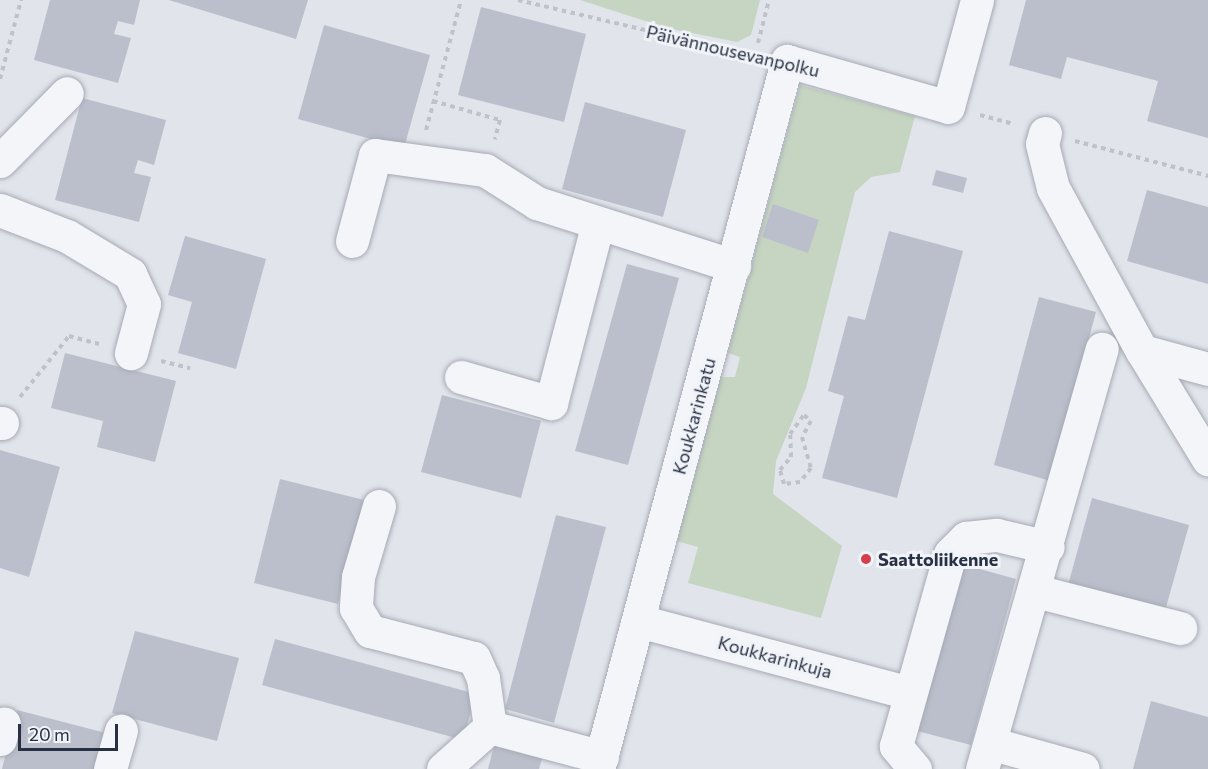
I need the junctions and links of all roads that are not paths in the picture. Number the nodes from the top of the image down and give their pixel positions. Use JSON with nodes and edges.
{"nodes":[{"id":1,"x":977,"y":0,"type":"edge"},
{"id":2,"x":787,"y":62,"type":"joint"},
{"id":3,"x":67,"y":93,"type":"dead end"},
{"id":4,"x":1045,"y":133,"type":"dead end"},
{"id":5,"x":0,"y":161,"type":"edge"},
{"id":6,"x":0,"y":210,"type":"edge"},
{"id":7,"x":598,"y":223,"type":"junction"},
{"id":8,"x":352,"y":241,"type":"dead end"},
{"id":9,"x":734,"y":266,"type":"junction"},
{"id":10,"x":1102,"y":349,"type":"dead end"},
{"id":11,"x":1142,"y":351,"type":"junction"},
{"id":12,"x":131,"y":353,"type":"road end"},
{"id":13,"x":1208,"y":369,"type":"edge"},
{"id":14,"x":460,"y":377,"type":"dead end"},
{"id":15,"x":1208,"y":459,"type":"edge"},
{"id":16,"x":379,"y":507,"type":"dead end"},
{"id":17,"x":1048,"y":547,"type":"junction"},
{"id":18,"x":1036,"y":591,"type":"junction"},
{"id":19,"x":639,"y":621,"type":"junction"},
{"id":20,"x":1180,"y":628,"type":"dead end"},
{"id":21,"x":910,"y":693,"type":"junction"},
{"id":22,"x":490,"y":727,"type":"junction"},
{"id":23,"x":121,"y":731,"type":"dead end"},
{"id":24,"x":987,"y":757,"type":"edge"},
{"id":25,"x":600,"y":763,"type":"edge"},
{"id":26,"x":111,"y":769,"type":"edge"},
{"id":27,"x":443,"y":769,"type":"edge"},
{"id":28,"x":915,"y":769,"type":"edge"},
{"id":29,"x":1083,"y":769,"type":"edge"}],
"edges":[{"from":1,"to":2,"type":"street","name":"Päivännousevanpolku"},
{"from":2,"to":9,"type":"street","name":"Koukkarinkatu"},
{"from":3,"to":5,"type":"street"},
{"from":4,"to":11,"type":"street"},
{"from":6,"to":12,"type":"street"},
{"from":7,"to":8,"type":"street"},
{"from":7,"to":9,"type":"street"},
{"from":7,"to":14,"type":"street"},
{"from":9,"to":19,"type":"street","name":"Koukkarinkatu"},
{"from":10,"to":17,"type":"street"},
{"from":11,"to":13,"type":"street"},
{"from":11,"to":15,"type":"street"},
{"from":16,"to":22,"type":"street"},
{"from":17,"to":18,"type":"street"},
{"from":17,"to":21,"type":"street"},
{"from":18,"to":20,"type":"street"},
{"from":18,"to":24,"type":"street"},
{"from":19,"to":21,"type":"street","name":"Koukkarinkuja"},
{"from":19,"to":25,"type":"street","name":"Koukkarinkatu"},
{"from":21,"to":28,"type":"street"},
{"from":22,"to":25,"type":"street"},
{"from":22,"to":27,"type":"street"},
{"from":23,"to":26,"type":"street"},
{"from":24,"to":29,"type":"street"}]}
